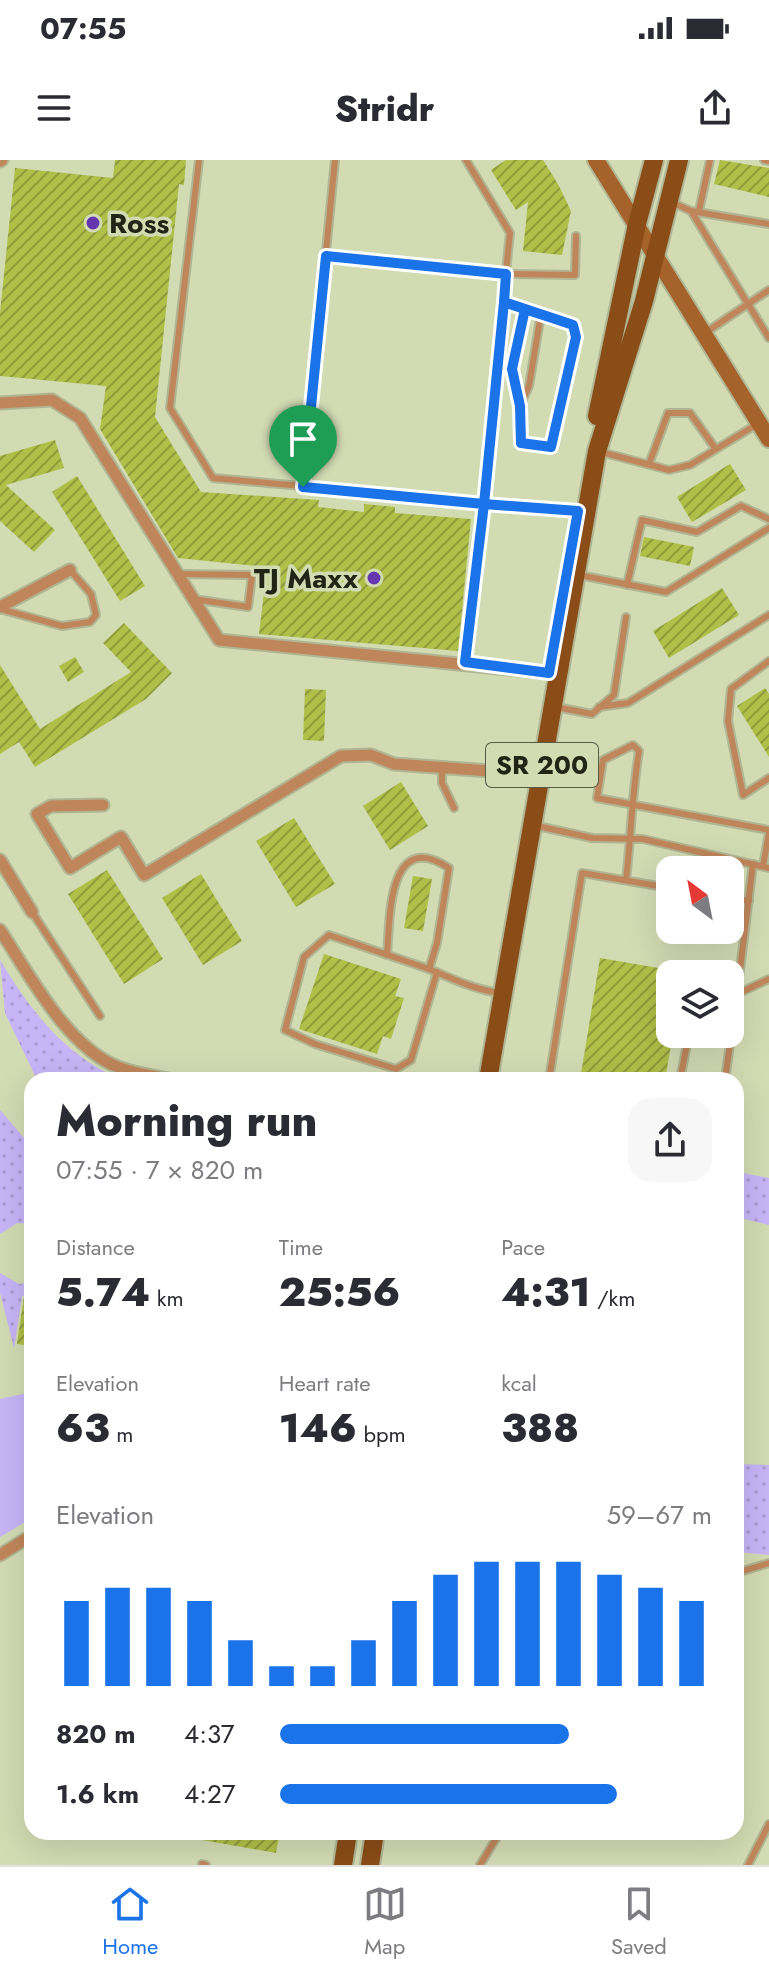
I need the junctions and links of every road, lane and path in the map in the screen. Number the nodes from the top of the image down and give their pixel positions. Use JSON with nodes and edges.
{"nodes":[{"id":1,"x":199,"y":160,"type":"edge"},
{"id":2,"x":335,"y":160,"type":"edge"},
{"id":3,"x":466,"y":160,"type":"edge"},
{"id":4,"x":596,"y":160,"type":"edge"},
{"id":5,"x":654,"y":160,"type":"edge"},
{"id":6,"x":679,"y":160,"type":"edge"},
{"id":7,"x":710,"y":160,"type":"edge"},
{"id":8,"x":668,"y":201,"type":"junction"},
{"id":9,"x":695,"y":211,"type":"junction"},
{"id":10,"x":637,"y":224,"type":"junction"},
{"id":11,"x":769,"y":224,"type":"edge"},
{"id":12,"x":576,"y":236,"type":"dead end"},
{"id":13,"x":655,"y":255,"type":"junction"},
{"id":14,"x":326,"y":256,"type":"junction"},
{"id":15,"x":506,"y":274,"type":"junction"},
{"id":16,"x":769,"y":290,"type":"edge"},
{"id":17,"x":504,"y":302,"type":"junction"},
{"id":18,"x":748,"y":304,"type":"junction"},
{"id":19,"x":525,"y":309,"type":"junction"},
{"id":20,"x":541,"y":314,"type":"junction"},
{"id":21,"x":704,"y":334,"type":"junction"},
{"id":22,"x":769,"y":338,"type":"edge"},
{"id":23,"x":0,"y":403,"type":"edge"},
{"id":24,"x":520,"y":406,"type":"junction"},
{"id":25,"x":759,"y":423,"type":"junction"},
{"id":26,"x":769,"y":439,"type":"edge"},
{"id":27,"x":715,"y":448,"type":"junction"},
{"id":28,"x":597,"y":451,"type":"junction"},
{"id":29,"x":649,"y":464,"type":"junction"},
{"id":30,"x":303,"y":487,"type":"junction"},
{"id":31,"x":484,"y":504,"type":"junction"},
{"id":32,"x":578,"y":511,"type":"junction"},
{"id":33,"x":769,"y":519,"type":"edge"},
{"id":34,"x":769,"y":528,"type":"edge"},
{"id":35,"x":70,"y":570,"type":"joint"},
{"id":36,"x":177,"y":574,"type":"junction"},
{"id":37,"x":576,"y":574,"type":"junction"},
{"id":38,"x":627,"y":585,"type":"junction"},
{"id":39,"x":193,"y":599,"type":"junction"},
{"id":40,"x":0,"y":608,"type":"edge"},
{"id":41,"x":769,"y":615,"type":"edge"},
{"id":42,"x":626,"y":617,"type":"dead end"},
{"id":43,"x":769,"y":661,"type":"edge"},
{"id":44,"x":465,"y":662,"type":"junction"},
{"id":45,"x":549,"y":673,"type":"junction"},
{"id":46,"x":553,"y":706,"type":"junction"},
{"id":47,"x":599,"y":707,"type":"junction"},
{"id":48,"x":442,"y":767,"type":"junction"},
{"id":49,"x":532,"y":774,"type":"junction"},
{"id":50,"x":769,"y":778,"type":"edge"},
{"id":51,"x":631,"y":803,"type":"junction"},
{"id":52,"x":103,"y":805,"type":"dead end"},
{"id":53,"x":454,"y":808,"type":"dead end"},
{"id":54,"x":532,"y":825,"type":"junction"},
{"id":55,"x":769,"y":831,"type":"edge"},
{"id":56,"x":631,"y":840,"type":"junction"},
{"id":57,"x":0,"y":860,"type":"edge"},
{"id":58,"x":753,"y":864,"type":"junction"},
{"id":59,"x":766,"y":867,"type":"edge"},
{"id":60,"x":626,"y":880,"type":"junction"},
{"id":61,"x":656,"y":885,"type":"edge"},
{"id":62,"x":744,"y":900,"type":"edge"},
{"id":63,"x":749,"y":901,"type":"junction"},
{"id":64,"x":32,"y":912,"type":"joint"},
{"id":65,"x":0,"y":930,"type":"edge"},
{"id":66,"x":387,"y":955,"type":"junction"},
{"id":67,"x":739,"y":960,"type":"edge"},
{"id":68,"x":429,"y":969,"type":"junction"},
{"id":69,"x":437,"y":972,"type":"junction"},
{"id":70,"x":769,"y":979,"type":"edge"},
{"id":71,"x":744,"y":990,"type":"edge"},
{"id":72,"x":494,"y":992,"type":"junction"},
{"id":73,"x":100,"y":1016,"type":"dead end"},
{"id":74,"x":686,"y":1048,"type":"edge"},
{"id":75,"x":728,"y":1048,"type":"edge"},
{"id":76,"x":138,"y":1072,"type":"edge"},
{"id":77,"x":488,"y":1072,"type":"edge"},
{"id":78,"x":488,"y":1072,"type":"edge"},
{"id":79,"x":550,"y":1072,"type":"edge"},
{"id":80,"x":682,"y":1072,"type":"edge"},
{"id":81,"x":726,"y":1072,"type":"edge"},
{"id":82,"x":24,"y":1540,"type":"edge"},
{"id":83,"x":0,"y":1555,"type":"edge"},
{"id":84,"x":769,"y":1563,"type":"edge"},
{"id":85,"x":744,"y":1571,"type":"edge"},
{"id":86,"x":769,"y":1824,"type":"edge"},
{"id":87,"x":347,"y":1840,"type":"edge"},
{"id":88,"x":374,"y":1840,"type":"edge"},
{"id":89,"x":495,"y":1840,"type":"edge"},
{"id":90,"x":343,"y":1865,"type":"edge"},
{"id":91,"x":370,"y":1865,"type":"edge"},
{"id":92,"x":480,"y":1865,"type":"edge"},
{"id":93,"x":748,"y":1865,"type":"edge"}],
"edges":[{"from":1,"to":30,"type":"lane"},
{"from":2,"to":14,"type":"lane"},
{"from":3,"to":15,"type":"lane"},
{"from":4,"to":10,"type":"main road"},
{"from":5,"to":10,"type":"main road","number":"SR 200"},
{"from":6,"to":8,"type":"main road","number":"SR 200"},
{"from":7,"to":9,"type":"lane"},
{"from":8,"to":9,"type":"lane"},
{"from":8,"to":13,"type":"main road","number":"SR 200"},
{"from":9,"to":11,"type":"lane"},
{"from":9,"to":18,"type":"lane"},
{"from":10,"to":13,"type":"main road"},
{"from":10,"to":32,"type":"main road","number":"SR 200"},
{"from":12,"to":15,"type":"lane"},
{"from":13,"to":21,"type":"main road"},
{"from":13,"to":28,"type":"main road","number":"SR 200"},
{"from":14,"to":15,"type":"lane"},
{"from":14,"to":30,"type":"lane"},
{"from":15,"to":17,"type":"lane"},
{"from":16,"to":18,"type":"lane"},
{"from":17,"to":19,"type":"lane"},
{"from":17,"to":31,"type":"lane"},
{"from":18,"to":21,"type":"lane"},
{"from":18,"to":22,"type":"lane"},
{"from":19,"to":20,"type":"lane"},
{"from":19,"to":24,"type":"lane"},
{"from":20,"to":24,"type":"lane"},
{"from":20,"to":24,"type":"lane"},
{"from":21,"to":25,"type":"main road"},
{"from":23,"to":36,"type":"street"},
{"from":25,"to":26,"type":"main road"},
{"from":25,"to":27,"type":"lane"},
{"from":27,"to":29,"type":"lane"},
{"from":27,"to":29,"type":"lane"},
{"from":28,"to":29,"type":"lane"},
{"from":28,"to":37,"type":"main road","number":"SR 200"},
{"from":30,"to":31,"type":"lane"},
{"from":31,"to":32,"type":"lane"},
{"from":31,"to":44,"type":"lane"},
{"from":32,"to":45,"type":"main road","number":"SR 200"},
{"from":33,"to":38,"type":"lane"},
{"from":34,"to":38,"type":"lane"},
{"from":35,"to":40,"type":"street"},
{"from":35,"to":40,"type":"lane"},
{"from":36,"to":39,"type":"street"},
{"from":36,"to":39,"type":"lane"},
{"from":37,"to":38,"type":"lane"},
{"from":37,"to":46,"type":"main road","number":"SR 200"},
{"from":39,"to":44,"type":"street"},
{"from":41,"to":47,"type":"lane"},
{"from":42,"to":47,"type":"lane"},
{"from":43,"to":50,"type":"lane"},
{"from":44,"to":45,"type":"street"},
{"from":45,"to":49,"type":"main road","number":"SR 200"},
{"from":46,"to":47,"type":"lane"},
{"from":46,"to":54,"type":"main road","number":"SR 200"},
{"from":48,"to":49,"type":"street"},
{"from":48,"to":52,"type":"street"},
{"from":48,"to":53,"type":"lane"},
{"from":49,"to":72,"type":"main road","number":"SR 200"},
{"from":51,"to":51,"type":"lane"},
{"from":51,"to":55,"type":"lane"},
{"from":51,"to":56,"type":"lane"},
{"from":54,"to":56,"type":"lane"},
{"from":54,"to":77,"type":"main road","number":"SR 200"},
{"from":55,"to":59,"type":"lane"},
{"from":56,"to":58,"type":"lane"},
{"from":56,"to":60,"type":"lane"},
{"from":57,"to":64,"type":"street"},
{"from":58,"to":59,"type":"lane"},
{"from":58,"to":63,"type":"lane"},
{"from":60,"to":61,"type":"lane"},
{"from":60,"to":79,"type":"lane"},
{"from":62,"to":63,"type":"lane"},
{"from":63,"to":67,"type":"lane"},
{"from":64,"to":73,"type":"lane"},
{"from":65,"to":76,"type":"street"},
{"from":66,"to":68,"type":"lane"},
{"from":66,"to":68,"type":"lane"},
{"from":66,"to":69,"type":"lane"},
{"from":68,"to":69,"type":"lane"},
{"from":69,"to":72,"type":"lane"},
{"from":70,"to":71,"type":"lane"},
{"from":72,"to":78,"type":"main road","number":"SR 200"},
{"from":74,"to":80,"type":"lane"},
{"from":75,"to":81,"type":"lane"},
{"from":82,"to":83,"type":"street"},
{"from":84,"to":85,"type":"lane"},
{"from":86,"to":93,"type":"lane"},
{"from":87,"to":90,"type":"main road"},
{"from":88,"to":91,"type":"main road"},
{"from":89,"to":92,"type":"lane"}]}
